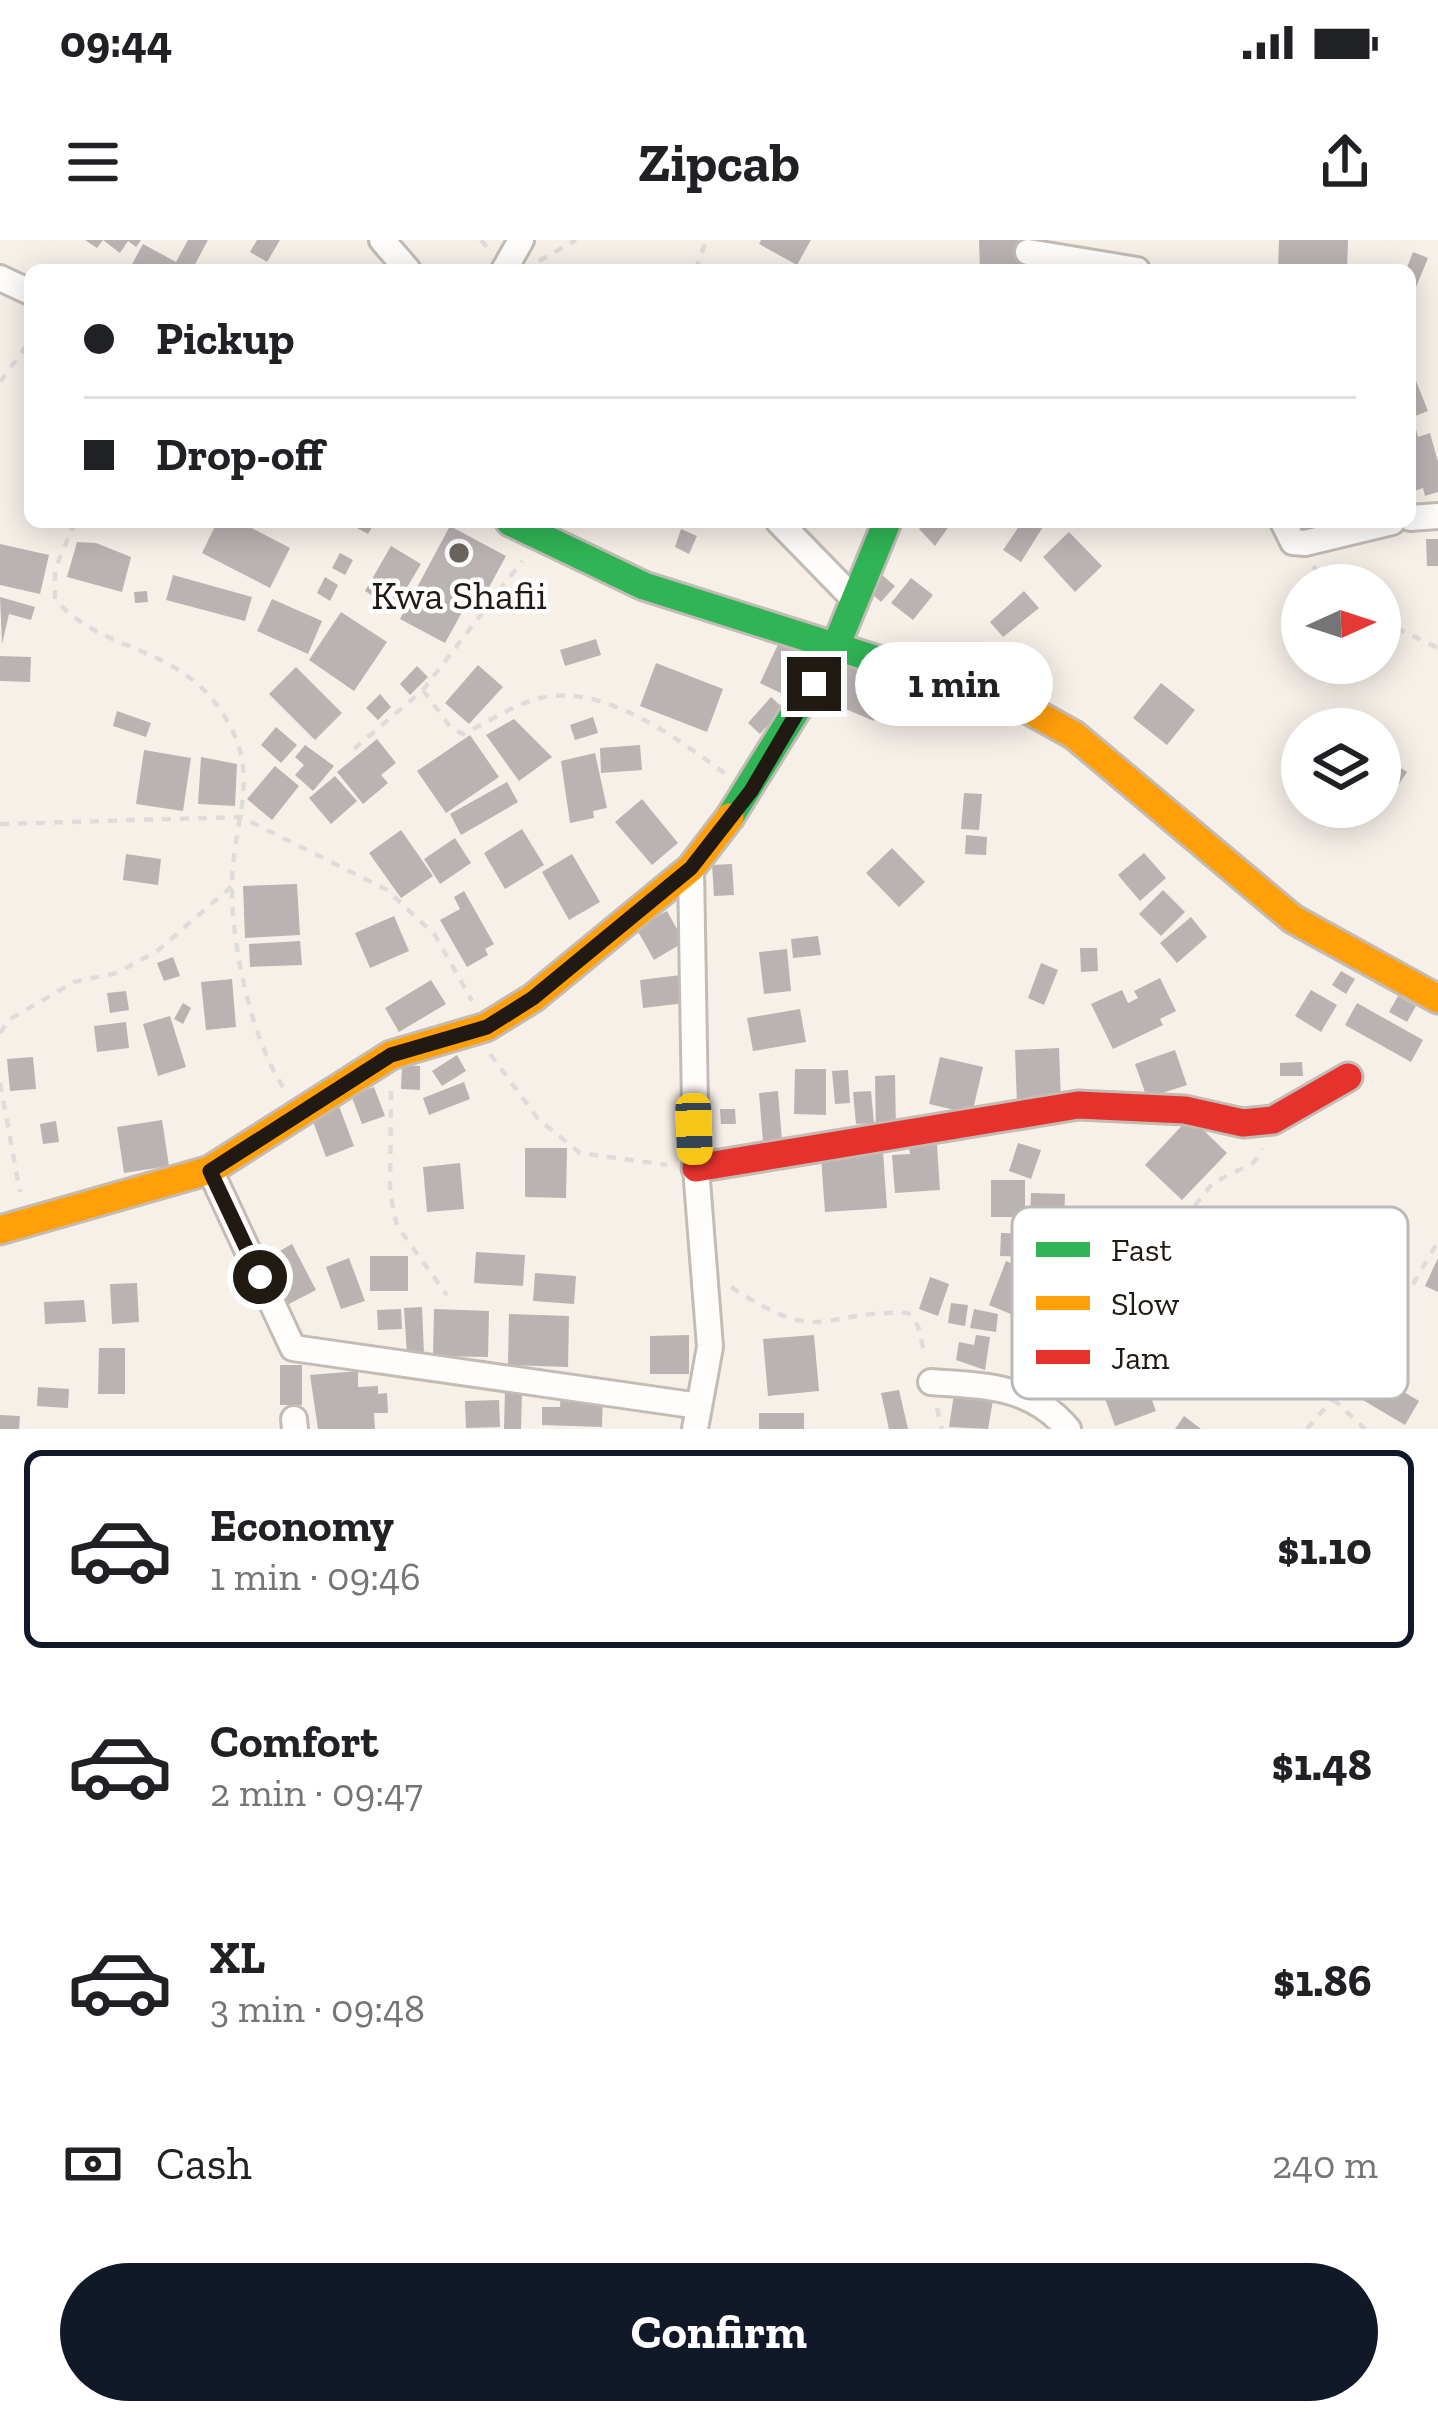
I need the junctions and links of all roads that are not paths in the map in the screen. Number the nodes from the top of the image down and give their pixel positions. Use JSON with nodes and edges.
{"nodes":[{"id":1,"x":382,"y":240,"type":"edge"},
{"id":2,"x":1027,"y":254,"type":"edge"},
{"id":3,"x":403,"y":264,"type":"edge"},
{"id":4,"x":1096,"y":264,"type":"edge"},
{"id":5,"x":521,"y":528,"type":"edge"},
{"id":6,"x":785,"y":528,"type":"edge"},
{"id":7,"x":884,"y":528,"type":"edge"},
{"id":8,"x":1286,"y":528,"type":"edge"},
{"id":9,"x":1367,"y":528,"type":"edge"},
{"id":10,"x":853,"y":598,"type":"junction"},
{"id":11,"x":835,"y":648,"type":"junction"},
{"id":12,"x":691,"y":868,"type":"junction"},
{"id":13,"x":1438,"y":999,"type":"edge"},
{"id":14,"x":1348,"y":1076,"type":"dead end"},
{"id":15,"x":696,"y":1168,"type":"junction"},
{"id":16,"x":210,"y":1171,"type":"junction"},
{"id":17,"x":13,"y":1226,"type":"edge"},
{"id":18,"x":932,"y":1382,"type":"road end"},
{"id":19,"x":1012,"y":1391,"type":"edge"},
{"id":20,"x":1037,"y":1399,"type":"edge"},
{"id":21,"x":697,"y":1418,"type":"edge"},
{"id":22,"x":1068,"y":1429,"type":"edge"}],
"edges":[{"from":1,"to":3,"type":"street"},
{"from":2,"to":4,"type":"street"},
{"from":5,"to":11,"type":"street"},
{"from":6,"to":10,"type":"street"},
{"from":7,"to":10,"type":"street"},
{"from":8,"to":9,"type":"street"},
{"from":10,"to":11,"type":"street"},
{"from":11,"to":12,"type":"street"},
{"from":11,"to":13,"type":"street"},
{"from":12,"to":15,"type":"street"},
{"from":12,"to":16,"type":"street"},
{"from":14,"to":15,"type":"street"},
{"from":15,"to":21,"type":"street"},
{"from":16,"to":17,"type":"street"},
{"from":16,"to":21,"type":"street"},
{"from":18,"to":19,"type":"street"},
{"from":20,"to":22,"type":"street"}]}
